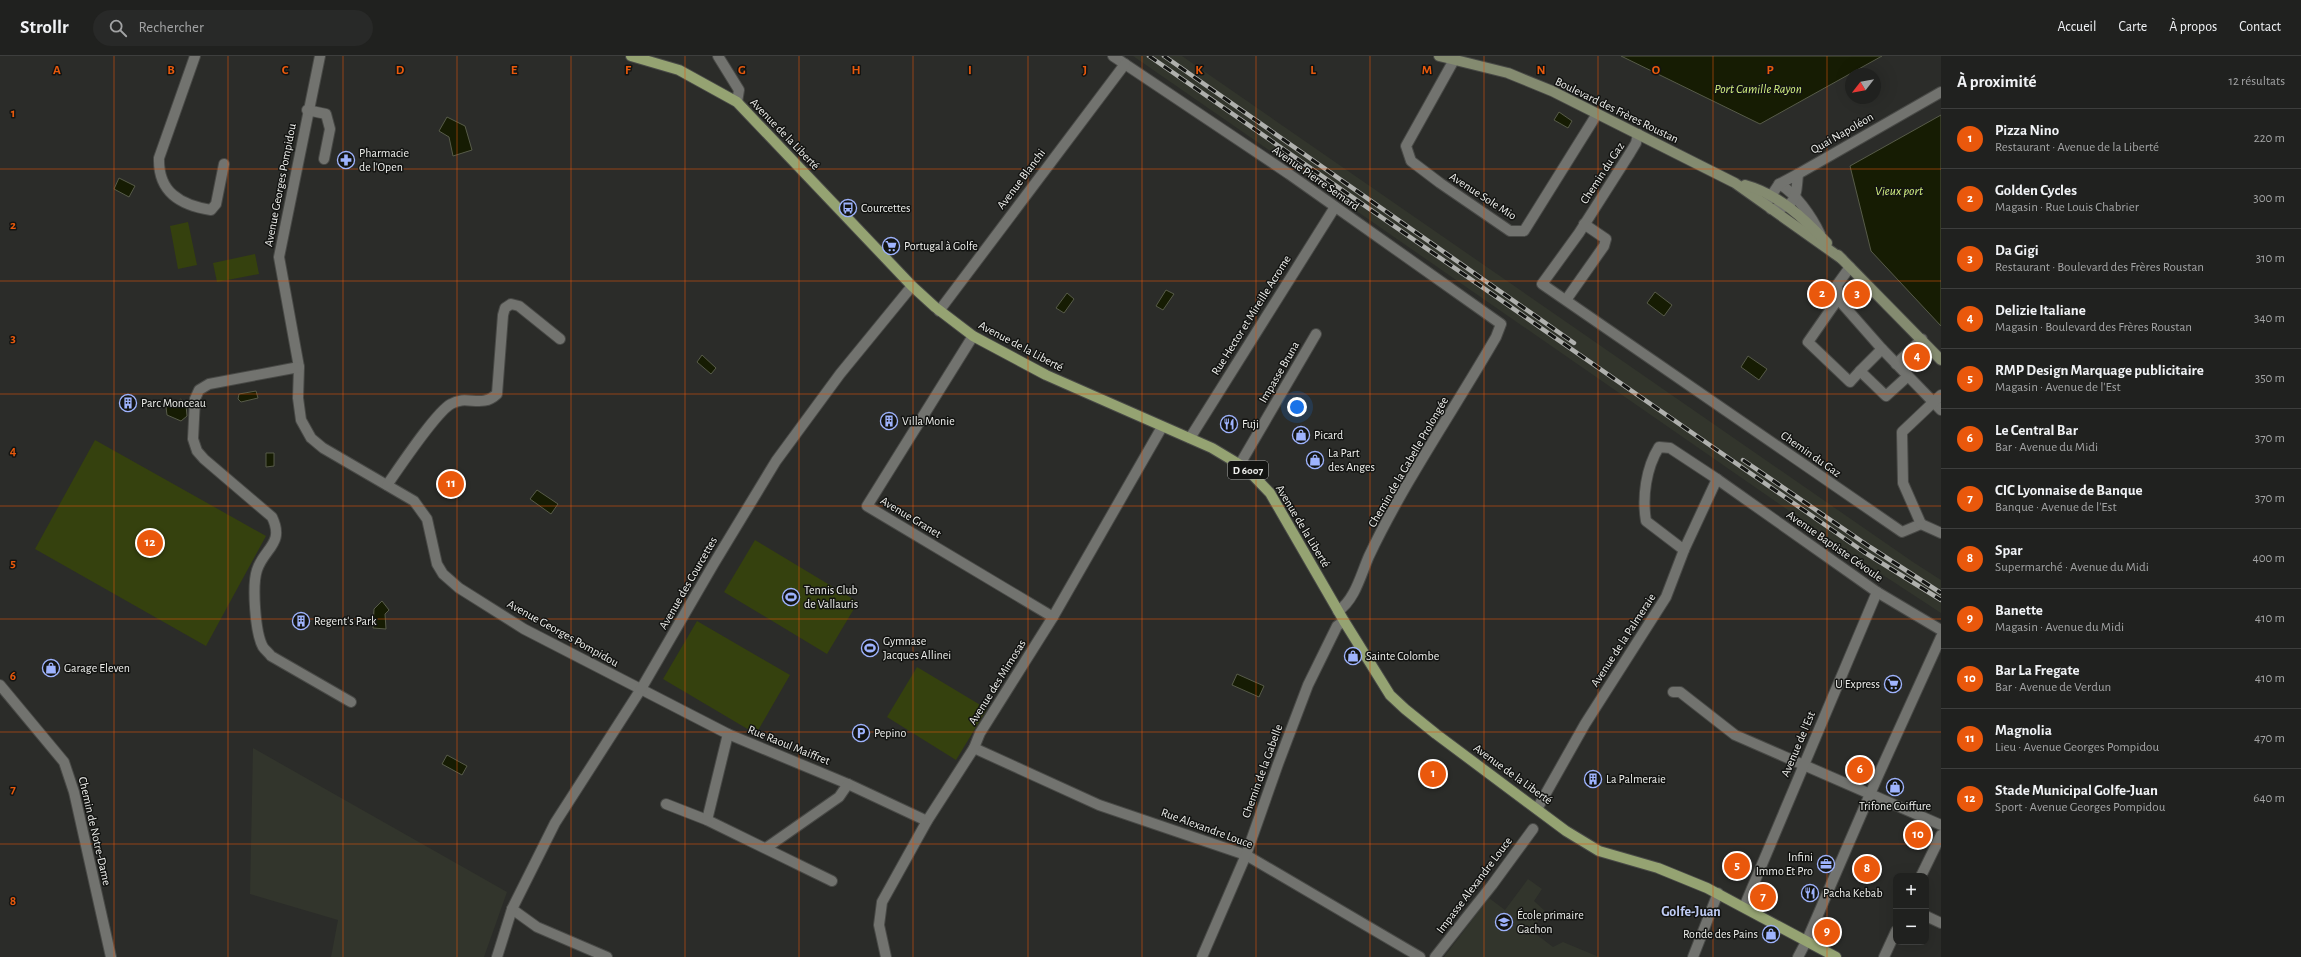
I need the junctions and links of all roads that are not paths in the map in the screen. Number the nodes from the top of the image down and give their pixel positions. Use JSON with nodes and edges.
{"nodes":[{"id":1,"x":195,"y":56,"type":"edge"},
{"id":2,"x":320,"y":56,"type":"edge"},
{"id":3,"x":631,"y":56,"type":"edge"},
{"id":4,"x":718,"y":56,"type":"edge"},
{"id":5,"x":1113,"y":56,"type":"edge"},
{"id":6,"x":1439,"y":56,"type":"edge"},
{"id":7,"x":1454,"y":60,"type":"junction"},
{"id":8,"x":1125,"y":64,"type":"junction"},
{"id":9,"x":1941,"y":92,"type":"edge"},
{"id":10,"x":736,"y":102,"type":"junction"},
{"id":11,"x":307,"y":110,"type":"junction"},
{"id":12,"x":1597,"y":114,"type":"junction"},
{"id":13,"x":1638,"y":134,"type":"junction"},
{"id":14,"x":324,"y":159,"type":"dead end"},
{"id":15,"x":224,"y":164,"type":"dead end"},
{"id":16,"x":1798,"y":174,"type":"junction"},
{"id":17,"x":1735,"y":183,"type":"junction"},
{"id":18,"x":1779,"y":184,"type":"junction"},
{"id":19,"x":1770,"y":195,"type":"junction"},
{"id":20,"x":1796,"y":196,"type":"junction"},
{"id":21,"x":1788,"y":206,"type":"junction"},
{"id":22,"x":1335,"y":207,"type":"junction"},
{"id":23,"x":1768,"y":207,"type":"junction"},
{"id":24,"x":1584,"y":224,"type":"junction"},
{"id":25,"x":1822,"y":237,"type":"junction"},
{"id":26,"x":1842,"y":259,"type":"junction"},
{"id":27,"x":1850,"y":267,"type":"junction"},
{"id":28,"x":912,"y":286,"type":"junction"},
{"id":29,"x":1838,"y":298,"type":"junction"},
{"id":30,"x":1566,"y":300,"type":"junction"},
{"id":31,"x":939,"y":311,"type":"junction"},
{"id":32,"x":1501,"y":324,"type":"joint"},
{"id":33,"x":1316,"y":334,"type":"dead end"},
{"id":34,"x":973,"y":336,"type":"junction"},
{"id":35,"x":1922,"y":339,"type":"junction"},
{"id":36,"x":560,"y":340,"type":"dead end"},
{"id":37,"x":1882,"y":349,"type":"junction"},
{"id":38,"x":1941,"y":360,"type":"edge"},
{"id":39,"x":1896,"y":364,"type":"junction"},
{"id":40,"x":299,"y":367,"type":"junction"},
{"id":41,"x":1860,"y":371,"type":"junction"},
{"id":42,"x":1908,"y":376,"type":"junction"},
{"id":43,"x":1937,"y":398,"type":"edge"},
{"id":44,"x":1941,"y":410,"type":"edge"},
{"id":45,"x":1162,"y":427,"type":"junction"},
{"id":46,"x":1190,"y":438,"type":"junction"},
{"id":47,"x":1240,"y":464,"type":"junction"},
{"id":48,"x":1717,"y":479,"type":"junction"},
{"id":49,"x":387,"y":486,"type":"junction"},
{"id":50,"x":1921,"y":524,"type":"junction"},
{"id":51,"x":1941,"y":533,"type":"edge"},
{"id":52,"x":1684,"y":550,"type":"junction"},
{"id":53,"x":1877,"y":592,"type":"junction"},
{"id":54,"x":1338,"y":611,"type":"junction"},
{"id":55,"x":1052,"y":617,"type":"junction"},
{"id":56,"x":1344,"y":621,"type":"junction"},
{"id":57,"x":1941,"y":630,"type":"edge"},
{"id":58,"x":1941,"y":637,"type":"edge"},
{"id":59,"x":0,"y":685,"type":"edge"},
{"id":60,"x":642,"y":689,"type":"junction"},
{"id":61,"x":1673,"y":692,"type":"dead end"},
{"id":62,"x":351,"y":702,"type":"dead end"},
{"id":63,"x":728,"y":734,"type":"junction"},
{"id":64,"x":974,"y":748,"type":"junction"},
{"id":65,"x":1803,"y":766,"type":"junction"},
{"id":66,"x":848,"y":784,"type":"junction"},
{"id":67,"x":1870,"y":795,"type":"junction"},
{"id":68,"x":666,"y":804,"type":"dead end"},
{"id":69,"x":1537,"y":809,"type":"junction"},
{"id":70,"x":707,"y":820,"type":"junction"},
{"id":71,"x":927,"y":822,"type":"junction"},
{"id":72,"x":1941,"y":826,"type":"edge"},
{"id":73,"x":1533,"y":829,"type":"dead end"},
{"id":74,"x":1941,"y":837,"type":"edge"},
{"id":75,"x":766,"y":848,"type":"junction"},
{"id":76,"x":1246,"y":855,"type":"junction"},
{"id":77,"x":1923,"y":873,"type":"edge"},
{"id":78,"x":832,"y":881,"type":"dead end"},
{"id":79,"x":1718,"y":893,"type":"junction"},
{"id":80,"x":1744,"y":907,"type":"junction"},
{"id":81,"x":512,"y":909,"type":"junction"},
{"id":82,"x":1929,"y":917,"type":"edge"},
{"id":83,"x":1941,"y":923,"type":"edge"},
{"id":84,"x":1893,"y":938,"type":"edge"},
{"id":85,"x":1807,"y":940,"type":"junction"},
{"id":86,"x":593,"y":955,"type":"edge"},
{"id":87,"x":111,"y":957,"type":"edge"},
{"id":88,"x":497,"y":957,"type":"edge"},
{"id":89,"x":607,"y":957,"type":"edge"},
{"id":90,"x":886,"y":957,"type":"edge"},
{"id":91,"x":1202,"y":957,"type":"edge"},
{"id":92,"x":1420,"y":957,"type":"edge"},
{"id":93,"x":1435,"y":957,"type":"edge"},
{"id":94,"x":1693,"y":957,"type":"edge"},
{"id":95,"x":1798,"y":957,"type":"edge"},
{"id":96,"x":1836,"y":957,"type":"edge"},
{"id":97,"x":1884,"y":957,"type":"edge"}],
"edges":[{"from":1,"to":15,"type":"street"},
{"from":2,"to":11,"type":"street","name":"Avenue Georges Pompidou"},
{"from":3,"to":10,"type":"main road","name":"Avenue de la Liberté","number":"D 6007"},
{"from":4,"to":10,"type":"street"},
{"from":5,"to":8,"type":"street","name":"Avenue Pierre Semard"},
{"from":6,"to":7,"type":"main road","name":"Boulevard des Frères Roustan"},
{"from":7,"to":12,"type":"main road","name":"Boulevard des Frères Roustan"},
{"from":7,"to":12,"type":"street","name":"Avenue Sole Mio"},
{"from":8,"to":22,"type":"street","name":"Avenue Pierre Semard"},
{"from":8,"to":31,"type":"street","name":"Avenue Blanchi"},
{"from":9,"to":16,"type":"street","name":"Quai Napoléon"},
{"from":10,"to":28,"type":"main road","name":"Avenue de la Liberté","number":"D 6007"},
{"from":11,"to":14,"type":"street"},
{"from":11,"to":40,"type":"street","name":"Avenue Georges Pompidou"},
{"from":12,"to":13,"type":"main road","name":"Boulevard des Frères Roustan"},
{"from":13,"to":17,"type":"main road","name":"Boulevard des Frères Roustan"},
{"from":13,"to":24,"type":"street","name":"Chemin du Gaz"},
{"from":16,"to":18,"type":"street","name":"Quai Napoléon"},
{"from":16,"to":20,"type":"street"},
{"from":17,"to":19,"type":"main road","name":"Boulevard des Frères Roustan"},
{"from":17,"to":23,"type":"main road","name":"Boulevard des Frères Roustan"},
{"from":18,"to":19,"type":"street"},
{"from":18,"to":20,"type":"street"},
{"from":19,"to":21,"type":"main road","name":"Boulevard des Frères Roustan"},
{"from":19,"to":23,"type":"street"},
{"from":20,"to":21,"type":"street"},
{"from":20,"to":25,"type":"street"},
{"from":21,"to":23,"type":"street"},
{"from":21,"to":25,"type":"main road","name":"Boulevard des Frères Roustan"},
{"from":22,"to":32,"type":"street","name":"Avenue Pierre Semard"},
{"from":22,"to":46,"type":"street","name":"Rue Hector et Mireille Acrome"},
{"from":23,"to":26,"type":"main road","name":"Boulevard des Frères Roustan"},
{"from":24,"to":30,"type":"street","name":"Chemin du Gaz"},
{"from":24,"to":30,"type":"street","name":"Chemin du Gaz"},
{"from":25,"to":26,"type":"main road","name":"Boulevard des Frères Roustan"},
{"from":26,"to":27,"type":"main road","name":"Boulevard des Frères Roustan"},
{"from":27,"to":29,"type":"street"},
{"from":27,"to":35,"type":"main road","name":"Boulevard des Frères Roustan"},
{"from":28,"to":31,"type":"main road","name":"Avenue de la Liberté","number":"D 6007"},
{"from":28,"to":60,"type":"street","name":"Avenue des Courcettes"},
{"from":29,"to":37,"type":"street"},
{"from":29,"to":41,"type":"street"},
{"from":30,"to":50,"type":"street","name":"Chemin du Gaz"},
{"from":31,"to":34,"type":"main road","name":"Avenue de la Liberté","number":"D 6007"},
{"from":32,"to":54,"type":"street","name":"Chemin de la Gabelle Prolongée"},
{"from":33,"to":47,"type":"street","name":"Impasse Bruna"},
{"from":34,"to":45,"type":"main road","name":"Avenue de la Liberté","number":"D 6007"},
{"from":34,"to":55,"type":"street","name":"Avenue Granet"},
{"from":35,"to":38,"type":"main road","name":"Boulevard des Frères Roustan"},
{"from":35,"to":39,"type":"street"},
{"from":36,"to":49,"type":"street"},
{"from":37,"to":39,"type":"street"},
{"from":37,"to":41,"type":"street"},
{"from":39,"to":42,"type":"street"},
{"from":40,"to":49,"type":"street","name":"Avenue Georges Pompidou"},
{"from":40,"to":62,"type":"street"},
{"from":41,"to":42,"type":"street"},
{"from":42,"to":43,"type":"street"},
{"from":43,"to":44,"type":"street"},
{"from":43,"to":50,"type":"street"},
{"from":45,"to":46,"type":"main road","name":"Avenue de la Liberté","number":"D 6007"},
{"from":45,"to":55,"type":"street","name":"Avenue des Mimosas"},
{"from":46,"to":47,"type":"main road","name":"Avenue de la Liberté","number":"D 6007"},
{"from":47,"to":54,"type":"main road","name":"Avenue de la Liberté","number":"D 6007"},
{"from":48,"to":52,"type":"street","name":"Avenue de la Palmeraie"},
{"from":48,"to":52,"type":"street","name":"Avenue Baptiste Cévoule"},
{"from":48,"to":53,"type":"street","name":"Avenue Baptiste Cévoule"},
{"from":49,"to":60,"type":"street","name":"Avenue Georges Pompidou"},
{"from":50,"to":51,"type":"street"},
{"from":52,"to":69,"type":"street","name":"Avenue de la Palmeraie"},
{"from":53,"to":57,"type":"street","name":"Avenue Baptiste Cévoule"},
{"from":53,"to":65,"type":"street","name":"Avenue de l'Est"},
{"from":54,"to":56,"type":"main road","name":"Avenue de la Liberté","number":"D 6007"},
{"from":55,"to":64,"type":"street","name":"Avenue des Mimosas"},
{"from":56,"to":69,"type":"main road","name":"Avenue de la Liberté","number":"D 6007"},
{"from":56,"to":76,"type":"street","name":"Chemin de la Gabelle"},
{"from":58,"to":67,"type":"street"},
{"from":59,"to":87,"type":"street","name":"Chemin de Notre-Dame"},
{"from":60,"to":63,"type":"street","name":"Rue Raoul Maiffret"},
{"from":60,"to":81,"type":"street","name":"Avenue des Courcettes"},
{"from":61,"to":65,"type":"street"},
{"from":63,"to":66,"type":"street","name":"Rue Raoul Maiffret"},
{"from":63,"to":70,"type":"street"},
{"from":64,"to":71,"type":"street","name":"Avenue des Mimosas"},
{"from":64,"to":76,"type":"street","name":"Rue Alexandre Louce"},
{"from":65,"to":67,"type":"street"},
{"from":65,"to":80,"type":"street","name":"Avenue de l'Est"},
{"from":66,"to":71,"type":"street","name":"Rue Raoul Maiffret"},
{"from":66,"to":75,"type":"street"},
{"from":67,"to":72,"type":"street"},
{"from":67,"to":85,"type":"street"},
{"from":68,"to":70,"type":"street"},
{"from":69,"to":79,"type":"main road","name":"Avenue de la Liberté","number":"D 6007"},
{"from":70,"to":75,"type":"street"},
{"from":71,"to":90,"type":"street","name":"Avenue des Mimosas"},
{"from":73,"to":93,"type":"street","name":"Impasse Alexandre Louce"},
{"from":74,"to":77,"type":"street"},
{"from":75,"to":78,"type":"street"},
{"from":76,"to":91,"type":"street","name":"Chemin de la Gabelle"},
{"from":76,"to":92,"type":"street","name":"Rue Alexandre Louce"},
{"from":79,"to":80,"type":"main road","name":"Avenue de la Liberté","number":"D 6007"},
{"from":79,"to":94,"type":"street"},
{"from":80,"to":85,"type":"main road","name":"Avenue de la Liberté","number":"D 6007"},
{"from":81,"to":86,"type":"street"},
{"from":81,"to":88,"type":"street","name":"Avenue des Courcettes"},
{"from":82,"to":83,"type":"street"},
{"from":84,"to":97,"type":"street"},
{"from":85,"to":95,"type":"street"},
{"from":85,"to":96,"type":"main road","name":"Avenue de la Liberté","number":"D 6007"},
{"from":86,"to":89,"type":"street"}]}
